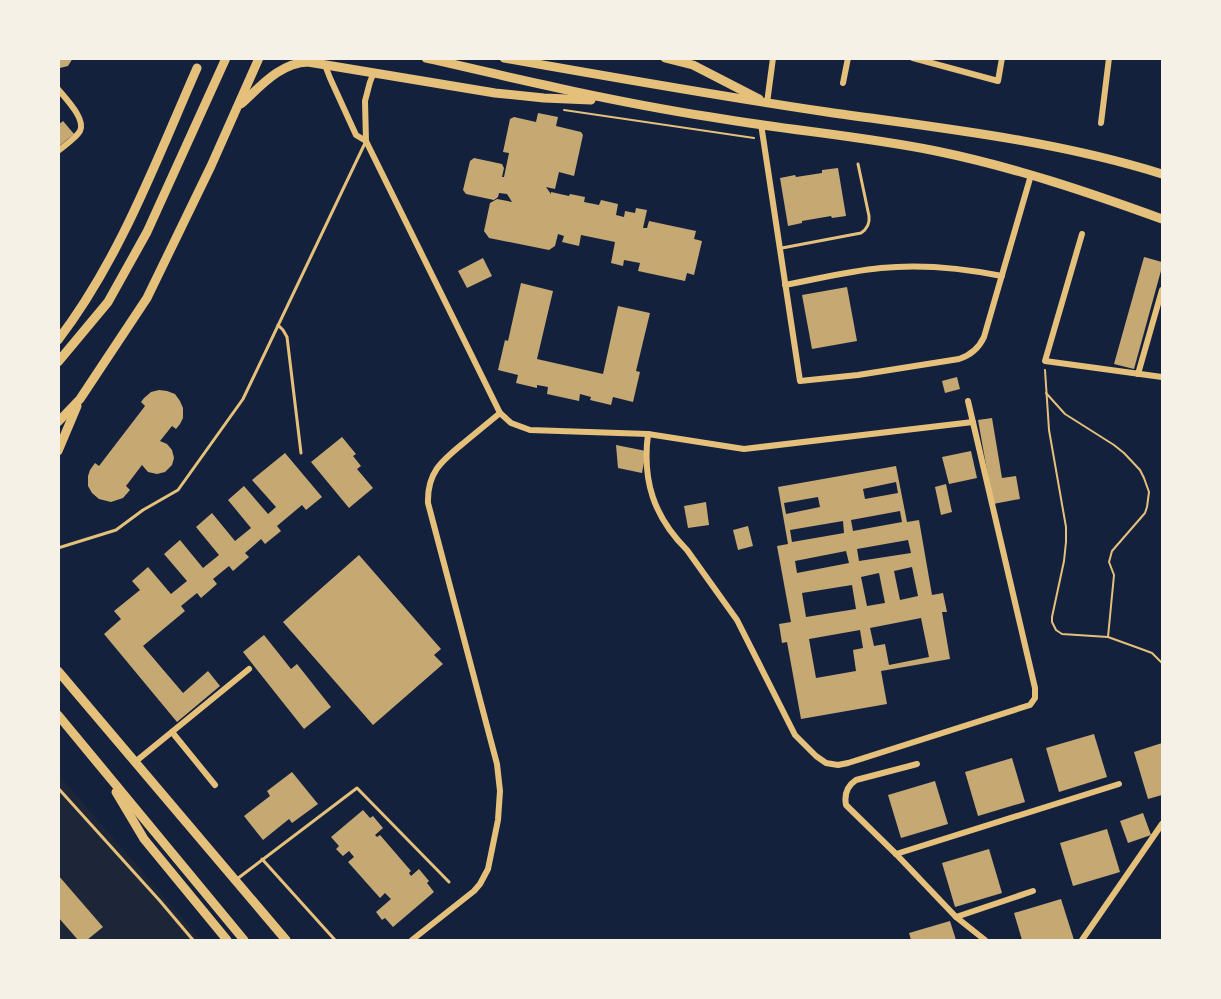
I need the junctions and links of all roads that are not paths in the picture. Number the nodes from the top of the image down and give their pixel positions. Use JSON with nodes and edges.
{"nodes":[{"id":1,"x":226,"y":58,"type":"edge"},
{"id":2,"x":259,"y":58,"type":"edge"},
{"id":3,"x":426,"y":58,"type":"edge"},
{"id":4,"x":504,"y":58,"type":"edge"},
{"id":5,"x":664,"y":58,"type":"edge"},
{"id":6,"x":773,"y":58,"type":"edge"},
{"id":7,"x":848,"y":58,"type":"edge"},
{"id":8,"x":913,"y":58,"type":"edge"},
{"id":9,"x":1002,"y":58,"type":"edge"},
{"id":10,"x":1109,"y":58,"type":"edge"},
{"id":11,"x":325,"y":64,"type":"junction"},
{"id":12,"x":197,"y":68,"type":"dead end"},
{"id":13,"x":374,"y":72,"type":"junction"},
{"id":14,"x":843,"y":83,"type":"dead end"},
{"id":15,"x":58,"y":89,"type":"edge"},
{"id":16,"x":612,"y":100,"type":"junction"},
{"id":17,"x":767,"y":103,"type":"junction"},
{"id":18,"x":237,"y":108,"type":"junction"},
{"id":19,"x":1101,"y":123,"type":"dead end"},
{"id":20,"x":761,"y":124,"type":"junction"},
{"id":21,"x":366,"y":141,"type":"junction"},
{"id":22,"x":58,"y":151,"type":"edge"},
{"id":23,"x":858,"y":164,"type":"dead end"},
{"id":24,"x":1162,"y":174,"type":"edge"},
{"id":25,"x":1031,"y":175,"type":"junction"},
{"id":26,"x":1162,"y":219,"type":"edge"},
{"id":27,"x":1082,"y":234,"type":"dead end"},
{"id":28,"x":780,"y":249,"type":"junction"},
{"id":29,"x":1002,"y":276,"type":"junction"},
{"id":30,"x":785,"y":285,"type":"junction"},
{"id":31,"x":1162,"y":290,"type":"edge"},
{"id":32,"x":278,"y":325,"type":"junction"},
{"id":33,"x":58,"y":340,"type":"edge"},
{"id":34,"x":58,"y":362,"type":"edge"},
{"id":35,"x":1138,"y":374,"type":"junction"},
{"id":36,"x":1162,"y":377,"type":"edge"},
{"id":37,"x":80,"y":399,"type":"junction"},
{"id":38,"x":969,"y":401,"type":"dead end"},
{"id":39,"x":500,"y":413,"type":"junction"},
{"id":40,"x":58,"y":422,"type":"edge"},
{"id":41,"x":973,"y":422,"type":"junction"},
{"id":42,"x":648,"y":435,"type":"junction"},
{"id":43,"x":58,"y":451,"type":"edge"},
{"id":44,"x":302,"y":453,"type":"dead end"},
{"id":45,"x":58,"y":548,"type":"edge"},
{"id":46,"x":249,"y":669,"type":"dead end"},
{"id":47,"x":58,"y":671,"type":"edge"},
{"id":48,"x":58,"y":715,"type":"edge"},
{"id":49,"x":171,"y":732,"type":"junction"},
{"id":50,"x":135,"y":762,"type":"junction"},
{"id":51,"x":99,"y":764,"type":"junction"},
{"id":52,"x":917,"y":764,"type":"dead end"},
{"id":53,"x":1119,"y":784,"type":"dead end"},
{"id":54,"x":216,"y":785,"type":"dead end"},
{"id":55,"x":58,"y":788,"type":"edge"},
{"id":56,"x":1162,"y":824,"type":"edge"},
{"id":57,"x":896,"y":854,"type":"junction"},
{"id":58,"x":262,"y":859,"type":"junction"},
{"id":59,"x":235,"y":880,"type":"junction"},
{"id":60,"x":449,"y":882,"type":"dead end"},
{"id":61,"x":1033,"y":891,"type":"dead end"},
{"id":62,"x":956,"y":917,"type":"junction"},
{"id":63,"x":193,"y":940,"type":"edge"},
{"id":64,"x":227,"y":940,"type":"edge"},
{"id":65,"x":244,"y":940,"type":"edge"},
{"id":66,"x":286,"y":940,"type":"edge"},
{"id":67,"x":335,"y":940,"type":"edge"},
{"id":68,"x":412,"y":940,"type":"edge"},
{"id":69,"x":985,"y":940,"type":"edge"},
{"id":70,"x":1082,"y":940,"type":"edge"}],
"edges":[{"from":1,"to":34,"type":"main road"},
{"from":2,"to":18,"type":"main road"},
{"from":3,"to":16,"type":"main road"},
{"from":4,"to":17,"type":"main road"},
{"from":5,"to":17,"type":"main road"},
{"from":6,"to":17,"type":"street"},
{"from":7,"to":14,"type":"street"},
{"from":8,"to":9,"type":"street"},
{"from":10,"to":19,"type":"street"},
{"from":11,"to":13,"type":"main road"},
{"from":11,"to":18,"type":"main road"},
{"from":11,"to":21,"type":"street"},
{"from":12,"to":33,"type":"main road"},
{"from":13,"to":16,"type":"main road"},
{"from":13,"to":21,"type":"street"},
{"from":15,"to":22,"type":"street"},
{"from":16,"to":20,"type":"main road"},
{"from":17,"to":24,"type":"main road"},
{"from":18,"to":37,"type":"main road"},
{"from":20,"to":25,"type":"main road"},
{"from":20,"to":28,"type":"street"},
{"from":21,"to":32,"type":"lane"},
{"from":21,"to":39,"type":"street"},
{"from":23,"to":28,"type":"lane"},
{"from":25,"to":26,"type":"main road"},
{"from":25,"to":29,"type":"street"},
{"from":27,"to":35,"type":"street"},
{"from":28,"to":30,"type":"street"},
{"from":29,"to":30,"type":"street"},
{"from":29,"to":30,"type":"street"},
{"from":31,"to":35,"type":"street"},
{"from":32,"to":44,"type":"lane"},
{"from":32,"to":45,"type":"lane"},
{"from":35,"to":36,"type":"street"},
{"from":37,"to":40,"type":"main road"},
{"from":37,"to":43,"type":"main road"},
{"from":38,"to":41,"type":"street"},
{"from":39,"to":42,"type":"street"},
{"from":39,"to":68,"type":"street"},
{"from":41,"to":42,"type":"street"},
{"from":41,"to":42,"type":"street"},
{"from":46,"to":49,"type":"street"},
{"from":47,"to":50,"type":"main road"},
{"from":48,"to":51,"type":"main road"},
{"from":49,"to":50,"type":"street"},
{"from":49,"to":54,"type":"street"},
{"from":50,"to":59,"type":"main road"},
{"from":51,"to":64,"type":"main road"},
{"from":51,"to":65,"type":"main road"},
{"from":52,"to":57,"type":"street"},
{"from":53,"to":57,"type":"street"},
{"from":55,"to":63,"type":"lane"},
{"from":56,"to":70,"type":"street"},
{"from":57,"to":62,"type":"street"},
{"from":58,"to":59,"type":"lane"},
{"from":58,"to":60,"type":"lane"},
{"from":58,"to":67,"type":"lane"},
{"from":59,"to":66,"type":"main road"},
{"from":61,"to":62,"type":"street"},
{"from":62,"to":69,"type":"street"}]}
